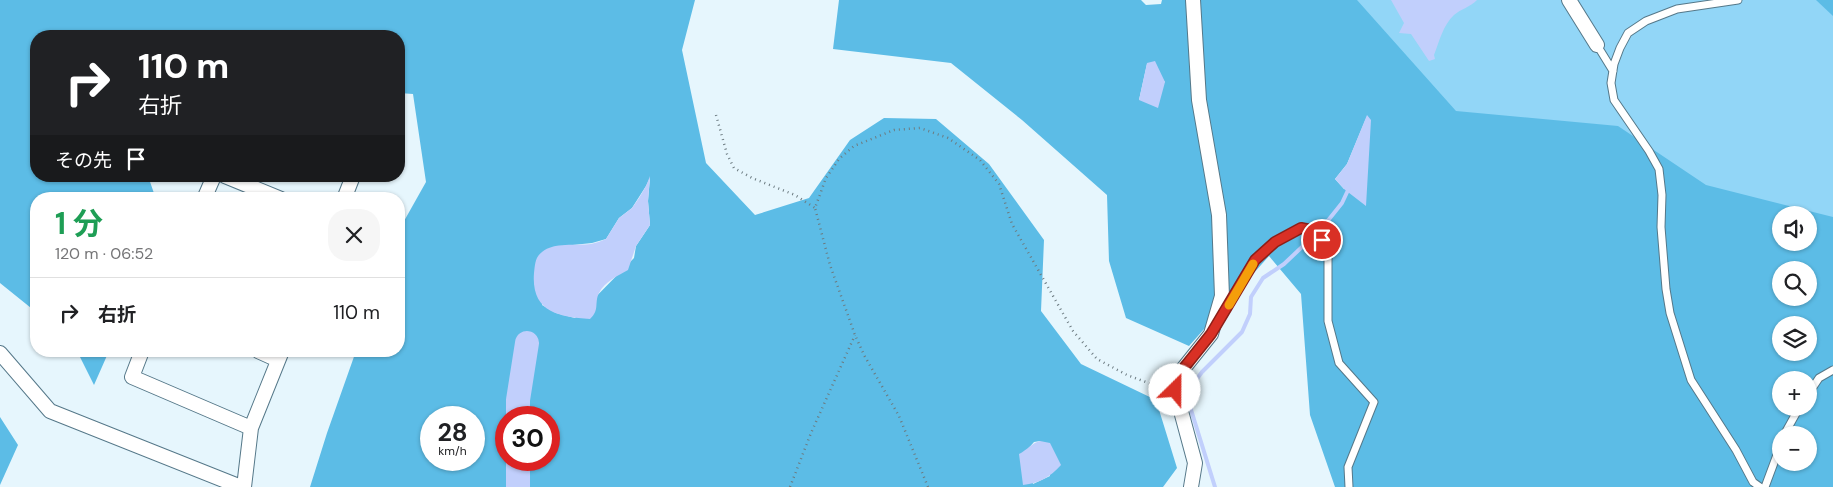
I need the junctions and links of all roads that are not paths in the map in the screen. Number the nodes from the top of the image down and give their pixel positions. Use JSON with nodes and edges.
{"nodes":[{"id":1,"x":1192,"y":0,"type":"edge"},
{"id":2,"x":1569,"y":0,"type":"edge"},
{"id":3,"x":1738,"y":0,"type":"edge"},
{"id":4,"x":1597,"y":45,"type":"joint"},
{"id":5,"x":1613,"y":71,"type":"junction"},
{"id":6,"x":240,"y":182,"type":"edge"},
{"id":7,"x":264,"y":192,"type":"edge"},
{"id":8,"x":1211,"y":334,"type":"junction"},
{"id":9,"x":0,"y":353,"type":"edge"},
{"id":10,"x":140,"y":357,"type":"edge"},
{"id":11,"x":279,"y":357,"type":"edge"},
{"id":12,"x":1833,"y":370,"type":"edge"},
{"id":13,"x":1817,"y":381,"type":"edge"},
{"id":14,"x":251,"y":428,"type":"junction"},
{"id":15,"x":1772,"y":470,"type":"edge"},
{"id":16,"x":240,"y":487,"type":"edge"},
{"id":17,"x":244,"y":487,"type":"edge"},
{"id":18,"x":1191,"y":487,"type":"edge"},
{"id":19,"x":1349,"y":487,"type":"edge"},
{"id":20,"x":1760,"y":487,"type":"edge"},
{"id":21,"x":1766,"y":487,"type":"edge"}],
"edges":[{"from":1,"to":8,"type":"street"},
{"from":2,"to":4,"type":"street"},
{"from":3,"to":5,"type":"lane"},
{"from":4,"to":5,"type":"lane"},
{"from":5,"to":20,"type":"lane"},
{"from":6,"to":7,"type":"street"},
{"from":8,"to":18,"type":"street"},
{"from":8,"to":19,"type":"lane"},
{"from":9,"to":16,"type":"street"},
{"from":10,"to":14,"type":"street"},
{"from":11,"to":14,"type":"street"},
{"from":12,"to":13,"type":"lane"},
{"from":14,"to":17,"type":"street"},
{"from":15,"to":21,"type":"lane"}]}
